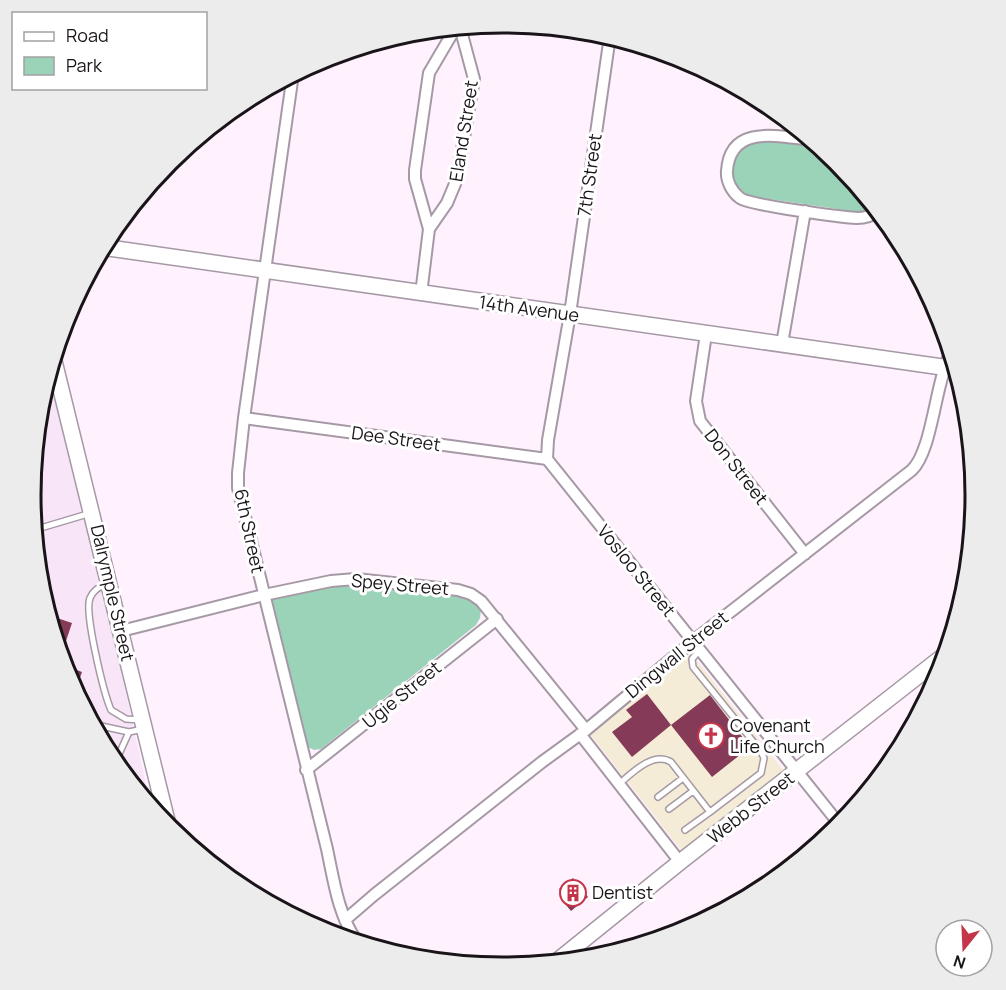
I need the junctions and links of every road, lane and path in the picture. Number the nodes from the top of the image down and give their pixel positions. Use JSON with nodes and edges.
{"nodes":[{"id":1,"x":461,"y":35,"type":"edge"},
{"id":2,"x":452,"y":36,"type":"edge"},
{"id":3,"x":609,"y":46,"type":"edge"},
{"id":4,"x":291,"y":85,"type":"edge"},
{"id":5,"x":797,"y":139,"type":"edge"},
{"id":6,"x":804,"y":211,"type":"junction"},
{"id":7,"x":871,"y":216,"type":"edge"},
{"id":8,"x":429,"y":230,"type":"junction"},
{"id":9,"x":113,"y":249,"type":"edge"},
{"id":10,"x":265,"y":271,"type":"junction"},
{"id":11,"x":421,"y":294,"type":"junction"},
{"id":12,"x":570,"y":314,"type":"junction"},
{"id":13,"x":706,"y":334,"type":"junction"},
{"id":14,"x":782,"y":344,"type":"junction"},
{"id":15,"x":947,"y":368,"type":"edge"},
{"id":16,"x":948,"y":373,"type":"edge"},
{"id":17,"x":57,"y":374,"type":"edge"},
{"id":18,"x":244,"y":418,"type":"junction"},
{"id":19,"x":547,"y":459,"type":"junction"},
{"id":20,"x":93,"y":512,"type":"junction"},
{"id":21,"x":42,"y":527,"type":"edge"},
{"id":22,"x":805,"y":554,"type":"junction"},
{"id":23,"x":109,"y":582,"type":"junction"},
{"id":24,"x":264,"y":595,"type":"junction"},
{"id":25,"x":497,"y":619,"type":"junction"},
{"id":26,"x":121,"y":632,"type":"junction"},
{"id":27,"x":697,"y":646,"type":"junction"},
{"id":28,"x":933,"y":665,"type":"edge"},
{"id":29,"x":144,"y":724,"type":"junction"},
{"id":30,"x":103,"y":726,"type":"edge"},
{"id":31,"x":129,"y":732,"type":"junction"},
{"id":32,"x":583,"y":732,"type":"junction"},
{"id":33,"x":120,"y":753,"type":"edge"},
{"id":34,"x":306,"y":770,"type":"junction"},
{"id":35,"x":797,"y":772,"type":"junction"},
{"id":36,"x":683,"y":778,"type":"junction"},
{"id":37,"x":619,"y":784,"type":"junction"},
{"id":38,"x":693,"y":791,"type":"junction"},
{"id":39,"x":658,"y":797,"type":"dead end"},
{"id":40,"x":164,"y":809,"type":"edge"},
{"id":41,"x":669,"y":809,"type":"dead end"},
{"id":42,"x":710,"y":812,"type":"junction"},
{"id":43,"x":834,"y":818,"type":"edge"},
{"id":44,"x":685,"y":830,"type":"dead end"},
{"id":45,"x":680,"y":862,"type":"junction"},
{"id":46,"x":345,"y":920,"type":"junction"},
{"id":47,"x":351,"y":931,"type":"edge"},
{"id":48,"x":568,"y":952,"type":"edge"}],
"edges":[{"from":1,"to":8,"type":"street","name":"Eland Street"},
{"from":2,"to":8,"type":"street","name":"Eland Street"},
{"from":3,"to":12,"type":"street","name":"7th Street"},
{"from":4,"to":10,"type":"street","name":"6th Street"},
{"from":5,"to":6,"type":"street"},
{"from":6,"to":7,"type":"street"},
{"from":6,"to":14,"type":"street"},
{"from":8,"to":11,"type":"street","name":"Eland Street"},
{"from":9,"to":10,"type":"street","name":"14th Avenue"},
{"from":10,"to":11,"type":"street","name":"14th Avenue"},
{"from":10,"to":18,"type":"street","name":"6th Street"},
{"from":11,"to":12,"type":"street","name":"14th Avenue"},
{"from":12,"to":13,"type":"street","name":"14th Avenue"},
{"from":12,"to":19,"type":"street"},
{"from":13,"to":14,"type":"street","name":"14th Avenue"},
{"from":13,"to":22,"type":"street","name":"Don Street"},
{"from":14,"to":15,"type":"street","name":"14th Avenue"},
{"from":16,"to":22,"type":"street","name":"Dingwall Street"},
{"from":17,"to":20,"type":"street","name":"Dalrymple Street"},
{"from":18,"to":19,"type":"street","name":"Dee Street"},
{"from":18,"to":24,"type":"street","name":"6th Street"},
{"from":19,"to":27,"type":"street","name":"Vosloo Street"},
{"from":20,"to":21,"type":"lane"},
{"from":20,"to":23,"type":"street","name":"Dalrymple Street"},
{"from":22,"to":27,"type":"street","name":"Dingwall Street"},
{"from":23,"to":26,"type":"street","name":"Dalrymple Street"},
{"from":23,"to":29,"type":"lane"},
{"from":24,"to":25,"type":"street","name":"Spey Street"},
{"from":24,"to":26,"type":"street","name":"Spey Street"},
{"from":24,"to":34,"type":"street","name":"6th Street"},
{"from":25,"to":32,"type":"street","name":"Spey Street"},
{"from":25,"to":34,"type":"street","name":"Ugie Street"},
{"from":26,"to":29,"type":"street","name":"Dalrymple Street"},
{"from":27,"to":32,"type":"street","name":"Dingwall Street"},
{"from":27,"to":35,"type":"street","name":"Vosloo Street"},
{"from":27,"to":42,"type":"lane"},
{"from":28,"to":35,"type":"street","name":"Webb Street"},
{"from":29,"to":31,"type":"lane"},
{"from":29,"to":40,"type":"street","name":"Dalrymple Street"},
{"from":30,"to":31,"type":"lane"},
{"from":31,"to":33,"type":"lane"},
{"from":32,"to":37,"type":"street","name":"Spey Street"},
{"from":32,"to":46,"type":"street","name":"Dingwall Street"},
{"from":34,"to":46,"type":"street","name":"6th Street"},
{"from":35,"to":43,"type":"street","name":"Vosloo Street"},
{"from":35,"to":45,"type":"street","name":"Webb Street"},
{"from":36,"to":37,"type":"lane"},
{"from":36,"to":38,"type":"lane"},
{"from":36,"to":39,"type":"lane"},
{"from":37,"to":45,"type":"street","name":"Spey Street"},
{"from":38,"to":41,"type":"lane"},
{"from":38,"to":42,"type":"lane"},
{"from":42,"to":44,"type":"lane"},
{"from":45,"to":48,"type":"street","name":"Webb Street"},
{"from":46,"to":47,"type":"street","name":"6th Street"}]}
